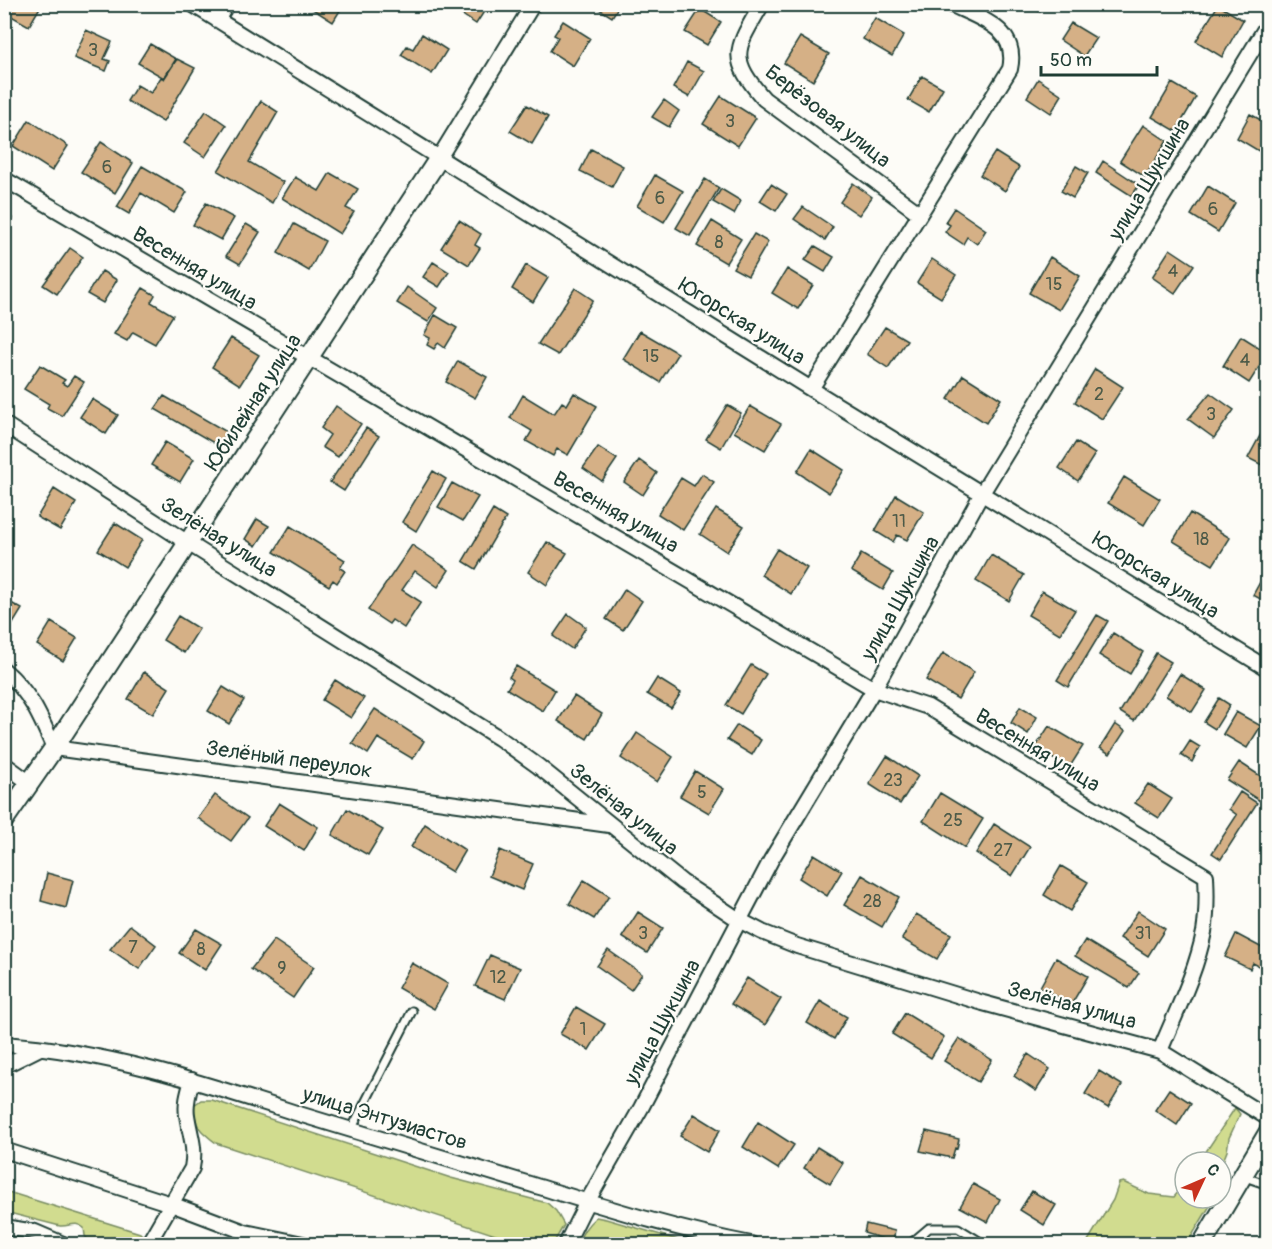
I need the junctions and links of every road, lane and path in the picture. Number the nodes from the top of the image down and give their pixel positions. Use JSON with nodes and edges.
{"nodes":[{"id":1,"x":226,"y":4,"type":"edge"},
{"id":2,"x":533,"y":4,"type":"edge"},
{"id":3,"x":762,"y":4,"type":"edge"},
{"id":4,"x":950,"y":4,"type":"edge"},
{"id":5,"x":193,"y":6,"type":"edge"},
{"id":6,"x":216,"y":20,"type":"junction"},
{"id":7,"x":1268,"y":24,"type":"edge"},
{"id":8,"x":439,"y":158,"type":"junction"},
{"id":9,"x":4,"y":179,"type":"edge"},
{"id":10,"x":920,"y":214,"type":"junction"},
{"id":11,"x":308,"y":359,"type":"junction"},
{"id":12,"x":811,"y":389,"type":"junction"},
{"id":13,"x":4,"y":424,"type":"edge"},
{"id":14,"x":982,"y":493,"type":"junction"},
{"id":15,"x":188,"y":543,"type":"junction"},
{"id":16,"x":1268,"y":669,"type":"edge"},
{"id":17,"x":4,"y":670,"type":"edge"},
{"id":18,"x":874,"y":688,"type":"junction"},
{"id":19,"x":54,"y":748,"type":"junction"},
{"id":20,"x":4,"y":764,"type":"edge"},
{"id":21,"x":30,"y":783,"type":"junction"},
{"id":22,"x":4,"y":820,"type":"edge"},
{"id":23,"x":611,"y":825,"type":"junction"},
{"id":24,"x":739,"y":920,"type":"junction"},
{"id":25,"x":412,"y":1011,"type":"dead end"},
{"id":26,"x":4,"y":1044,"type":"edge"},
{"id":27,"x":44,"y":1047,"type":"junction"},
{"id":28,"x":1160,"y":1051,"type":"junction"},
{"id":29,"x":4,"y":1066,"type":"edge"},
{"id":30,"x":192,"y":1080,"type":"junction"},
{"id":31,"x":1268,"y":1118,"type":"edge"},
{"id":32,"x":351,"y":1130,"type":"junction"},
{"id":33,"x":1268,"y":1133,"type":"edge"},
{"id":34,"x":4,"y":1150,"type":"edge"},
{"id":35,"x":1243,"y":1176,"type":"junction"},
{"id":36,"x":1268,"y":1185,"type":"edge"},
{"id":37,"x":587,"y":1202,"type":"junction"},
{"id":38,"x":171,"y":1204,"type":"junction"},
{"id":39,"x":4,"y":1227,"type":"edge"},
{"id":40,"x":63,"y":1245,"type":"edge"},
{"id":41,"x":148,"y":1245,"type":"edge"},
{"id":42,"x":303,"y":1245,"type":"edge"},
{"id":43,"x":566,"y":1245,"type":"edge"},
{"id":44,"x":751,"y":1245,"type":"edge"},
{"id":45,"x":910,"y":1245,"type":"edge"},
{"id":46,"x":984,"y":1245,"type":"edge"},
{"id":47,"x":1202,"y":1245,"type":"edge"}],
"edges":[{"from":1,"to":6,"type":"street"},
{"from":2,"to":8,"type":"street","name":"Юбилейная улица"},
{"from":3,"to":10,"type":"street","name":"Берёзовая улица"},
{"from":4,"to":10,"type":"street"},
{"from":5,"to":6,"type":"street","name":"Югорская улица"},
{"from":6,"to":8,"type":"street","name":"Югорская улица"},
{"from":7,"to":14,"type":"street","name":"улица Шукшина"},
{"from":8,"to":11,"type":"street","name":"Юбилейная улица"},
{"from":8,"to":12,"type":"street","name":"Югорская улица"},
{"from":9,"to":11,"type":"street","name":"Весенняя улица"},
{"from":10,"to":12,"type":"street"},
{"from":11,"to":15,"type":"street","name":"Юбилейная улица"},
{"from":11,"to":18,"type":"street","name":"Весенняя улица"},
{"from":12,"to":14,"type":"street","name":"Югорская улица"},
{"from":13,"to":15,"type":"street","name":"Зелёная улица"},
{"from":14,"to":16,"type":"street","name":"Югорская улица"},
{"from":14,"to":18,"type":"street","name":"улица Шукшина"},
{"from":15,"to":19,"type":"street","name":"Юбилейная улица"},
{"from":15,"to":23,"type":"street","name":"Зелёная улица"},
{"from":17,"to":19,"type":"street"},
{"from":18,"to":24,"type":"street","name":"улица Шукшина"},
{"from":18,"to":28,"type":"street","name":"Весенняя улица"},
{"from":19,"to":21,"type":"street","name":"Юбилейная улица"},
{"from":19,"to":23,"type":"street","name":"Зелёный переулок"},
{"from":20,"to":21,"type":"street"},
{"from":21,"to":22,"type":"street","name":"Юбилейная улица"},
{"from":23,"to":24,"type":"street","name":"Зелёная улица"},
{"from":24,"to":28,"type":"street","name":"Зелёная улица"},
{"from":24,"to":37,"type":"street","name":"улица Шукшина"},
{"from":25,"to":32,"type":"lane"},
{"from":26,"to":27,"type":"street","name":"улица Энтузиастов"},
{"from":27,"to":29,"type":"street"},
{"from":27,"to":30,"type":"street","name":"улица Энтузиастов"},
{"from":28,"to":31,"type":"street","name":"Зелёная улица"},
{"from":30,"to":32,"type":"street","name":"улица Энтузиастов"},
{"from":30,"to":38,"type":"street"},
{"from":32,"to":37,"type":"street","name":"улица Энтузиастов"},
{"from":33,"to":35,"type":"street"},
{"from":34,"to":38,"type":"street"},
{"from":35,"to":36,"type":"lane"},
{"from":35,"to":47,"type":"street"},
{"from":37,"to":43,"type":"street","name":"улица Шукшина"},
{"from":37,"to":44,"type":"street","name":"улица Энтузиастов"},
{"from":38,"to":41,"type":"street"},
{"from":38,"to":42,"type":"street"},
{"from":39,"to":40,"type":"street"},
{"from":45,"to":46,"type":"lane"}]}
